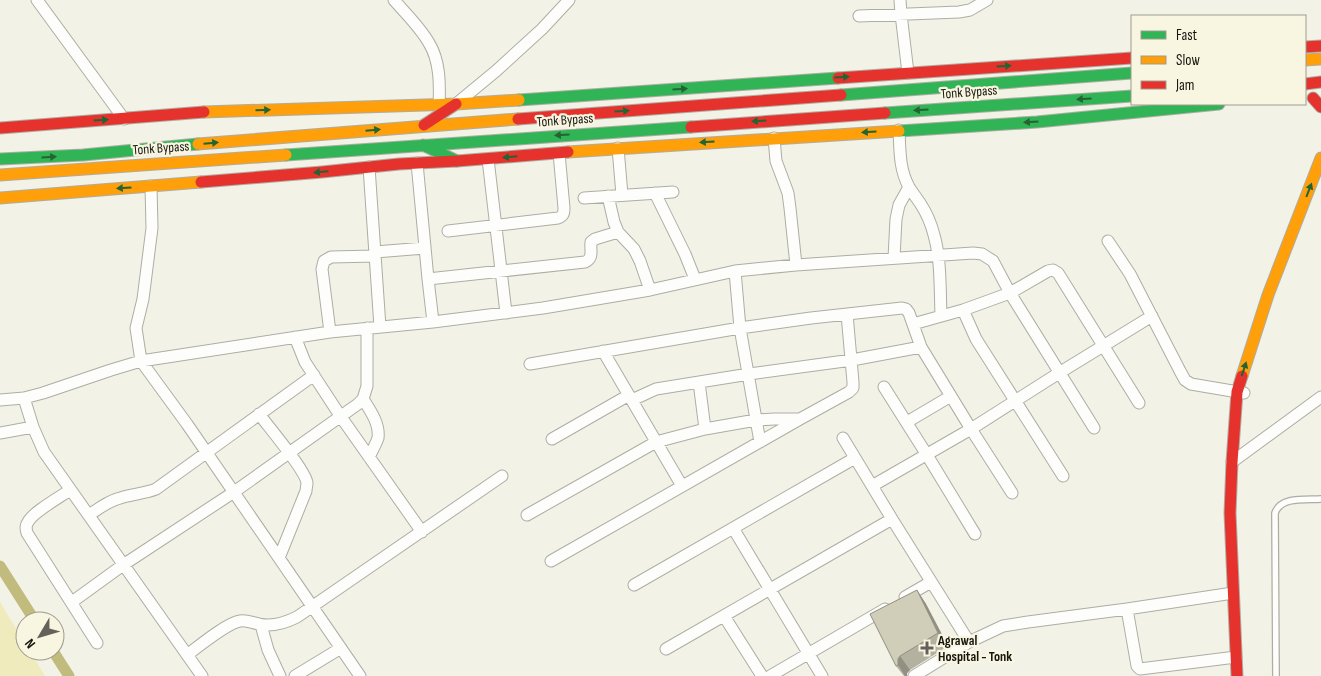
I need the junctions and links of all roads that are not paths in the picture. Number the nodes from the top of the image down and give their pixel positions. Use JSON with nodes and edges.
{"nodes":[{"id":1,"x":36,"y":0,"type":"edge"},
{"id":2,"x":394,"y":0,"type":"edge"},
{"id":3,"x":569,"y":0,"type":"edge"},
{"id":4,"x":900,"y":0,"type":"edge"},
{"id":5,"x":987,"y":0,"type":"edge"},
{"id":6,"x":900,"y":14,"type":"junction"},
{"id":7,"x":859,"y":16,"type":"dead end"},
{"id":8,"x":1321,"y":46,"type":"edge"},
{"id":9,"x":1306,"y":47,"type":"edge"},
{"id":10,"x":1131,"y":58,"type":"edge"},
{"id":11,"x":1321,"y":59,"type":"edge"},
{"id":12,"x":1306,"y":60,"type":"edge"},
{"id":13,"x":908,"y":73,"type":"junction"},
{"id":14,"x":1131,"y":73,"type":"edge"},
{"id":15,"x":1131,"y":96,"type":"edge"},
{"id":16,"x":456,"y":104,"type":"junction"},
{"id":17,"x":439,"y":105,"type":"junction"},
{"id":18,"x":1209,"y":105,"type":"edge"},
{"id":19,"x":124,"y":118,"type":"junction"},
{"id":20,"x":422,"y":126,"type":"junction"},
{"id":21,"x":0,"y":128,"type":"edge"},
{"id":22,"x":898,"y":130,"type":"junction"},
{"id":23,"x":774,"y":138,"type":"junction"},
{"id":24,"x":423,"y":145,"type":"junction"},
{"id":25,"x":618,"y":148,"type":"junction"},
{"id":26,"x":559,"y":153,"type":"junction"},
{"id":27,"x":1321,"y":158,"type":"edge"},
{"id":28,"x":488,"y":159,"type":"junction"},
{"id":29,"x":0,"y":160,"type":"edge"},
{"id":30,"x":457,"y":161,"type":"junction"},
{"id":31,"x":417,"y":163,"type":"junction"},
{"id":32,"x":369,"y":167,"type":"junction"},
{"id":33,"x":0,"y":175,"type":"edge"},
{"id":34,"x":151,"y":186,"type":"junction"},
{"id":35,"x":909,"y":187,"type":"junction"},
{"id":36,"x":674,"y":192,"type":"dead end"},
{"id":37,"x":655,"y":193,"type":"junction"},
{"id":38,"x":622,"y":195,"type":"junction"},
{"id":39,"x":608,"y":196,"type":"junction"},
{"id":40,"x":0,"y":198,"type":"edge"},
{"id":41,"x":584,"y":198,"type":"dead end"},
{"id":42,"x":496,"y":226,"type":"junction"},
{"id":43,"x":448,"y":231,"type":"dead end"},
{"id":44,"x":618,"y":232,"type":"junction"},
{"id":45,"x":1108,"y":241,"type":"dead end"},
{"id":46,"x":425,"y":248,"type":"junction"},
{"id":47,"x":1298,"y":249,"type":"dead end"},
{"id":48,"x":375,"y":254,"type":"junction"},
{"id":49,"x":938,"y":255,"type":"junction"},
{"id":50,"x":894,"y":258,"type":"junction"},
{"id":51,"x":796,"y":265,"type":"junction"},
{"id":52,"x":501,"y":270,"type":"junction"},
{"id":53,"x":735,"y":271,"type":"junction"},
{"id":54,"x":428,"y":279,"type":"junction"},
{"id":55,"x":695,"y":279,"type":"junction"},
{"id":56,"x":650,"y":290,"type":"junction"},
{"id":57,"x":1010,"y":293,"type":"junction"},
{"id":58,"x":963,"y":310,"type":"junction"},
{"id":59,"x":506,"y":312,"type":"junction"},
{"id":60,"x":847,"y":314,"type":"junction"},
{"id":61,"x":941,"y":316,"type":"junction"},
{"id":62,"x":1152,"y":316,"type":"junction"},
{"id":63,"x":433,"y":322,"type":"junction"},
{"id":64,"x":913,"y":324,"type":"junction"},
{"id":65,"x":380,"y":327,"type":"junction"},
{"id":66,"x":367,"y":328,"type":"junction"},
{"id":67,"x":740,"y":328,"type":"junction"},
{"id":68,"x":330,"y":332,"type":"junction"},
{"id":69,"x":295,"y":338,"type":"junction"},
{"id":70,"x":921,"y":346,"type":"junction"},
{"id":71,"x":1103,"y":346,"type":"junction"},
{"id":72,"x":603,"y":351,"type":"junction"},
{"id":73,"x":852,"y":360,"type":"junction"},
{"id":74,"x":141,"y":361,"type":"junction"},
{"id":75,"x":530,"y":364,"type":"dead end"},
{"id":76,"x":1058,"y":373,"type":"junction"},
{"id":77,"x":748,"y":374,"type":"junction"},
{"id":78,"x":314,"y":375,"type":"junction"},
{"id":79,"x":699,"y":382,"type":"junction"},
{"id":80,"x":884,"y":387,"type":"dead end"},
{"id":81,"x":1241,"y":392,"type":"junction"},
{"id":82,"x":951,"y":396,"type":"junction"},
{"id":83,"x":1321,"y":397,"type":"edge"},
{"id":84,"x":24,"y":398,"type":"junction"},
{"id":85,"x":631,"y":398,"type":"junction"},
{"id":86,"x":363,"y":399,"type":"junction"},
{"id":87,"x":0,"y":400,"type":"edge"},
{"id":88,"x":1015,"y":401,"type":"junction"},
{"id":89,"x":1139,"y":403,"type":"dead end"},
{"id":90,"x":259,"y":414,"type":"junction"},
{"id":91,"x":341,"y":416,"type":"junction"},
{"id":92,"x":800,"y":419,"type":"junction"},
{"id":93,"x":756,"y":420,"type":"junction"},
{"id":94,"x":907,"y":422,"type":"junction"},
{"id":95,"x":33,"y":427,"type":"junction"},
{"id":96,"x":1094,"y":428,"type":"dead end"},
{"id":97,"x":705,"y":429,"type":"junction"},
{"id":98,"x":972,"y":429,"type":"junction"},
{"id":99,"x":0,"y":433,"type":"edge"},
{"id":100,"x":843,"y":438,"type":"dead end"},
{"id":101,"x":552,"y":439,"type":"dead end"},
{"id":102,"x":656,"y":442,"type":"junction"},
{"id":103,"x":760,"y":442,"type":"junction"},
{"id":104,"x":206,"y":452,"type":"junction"},
{"id":105,"x":289,"y":453,"type":"junction"},
{"id":106,"x":927,"y":455,"type":"junction"},
{"id":107,"x":369,"y":457,"type":"junction"},
{"id":108,"x":855,"y":458,"type":"junction"},
{"id":109,"x":1232,"y":462,"type":"junction"},
{"id":110,"x":502,"y":476,"type":"dead end"},
{"id":111,"x":1063,"y":476,"type":"dead end"},
{"id":112,"x":682,"y":486,"type":"junction"},
{"id":113,"x":872,"y":486,"type":"junction"},
{"id":114,"x":70,"y":490,"type":"junction"},
{"id":115,"x":234,"y":492,"type":"junction"},
{"id":116,"x":1012,"y":493,"type":"dead end"},
{"id":117,"x":1321,"y":499,"type":"edge"},
{"id":118,"x":89,"y":515,"type":"junction"},
{"id":119,"x":527,"y":515,"type":"dead end"},
{"id":120,"x":892,"y":519,"type":"junction"},
{"id":121,"x":733,"y":528,"type":"junction"},
{"id":122,"x":422,"y":532,"type":"junction"},
{"id":123,"x":975,"y":534,"type":"dead end"},
{"id":124,"x":279,"y":558,"type":"junction"},
{"id":125,"x":551,"y":561,"type":"dead end"},
{"id":126,"x":123,"y":565,"type":"junction"},
{"id":127,"x":931,"y":582,"type":"junction"},
{"id":128,"x":634,"y":585,"type":"dead end"},
{"id":129,"x":770,"y":589,"type":"junction"},
{"id":130,"x":1233,"y":593,"type":"junction"},
{"id":131,"x":72,"y":602,"type":"junction"},
{"id":132,"x":313,"y":606,"type":"junction"},
{"id":133,"x":1127,"y":609,"type":"junction"},
{"id":134,"x":724,"y":616,"type":"junction"},
{"id":135,"x":261,"y":625,"type":"junction"},
{"id":136,"x":969,"y":642,"type":"junction"},
{"id":137,"x":97,"y":643,"type":"dead end"},
{"id":138,"x":341,"y":648,"type":"junction"},
{"id":139,"x":666,"y":649,"type":"dead end"},
{"id":140,"x":809,"y":654,"type":"junction"},
{"id":141,"x":187,"y":655,"type":"junction"},
{"id":142,"x":1236,"y":657,"type":"junction"},
{"id":143,"x":200,"y":675,"type":"edge"},
{"id":144,"x":280,"y":676,"type":"edge"},
{"id":145,"x":295,"y":676,"type":"edge"},
{"id":146,"x":360,"y":676,"type":"edge"},
{"id":147,"x":762,"y":676,"type":"edge"},
{"id":148,"x":770,"y":676,"type":"edge"},
{"id":149,"x":822,"y":676,"type":"edge"},
{"id":150,"x":914,"y":676,"type":"edge"},
{"id":151,"x":1237,"y":676,"type":"edge"},
{"id":152,"x":1276,"y":676,"type":"edge"}],
"edges":[{"from":1,"to":19,"type":"street"},
{"from":2,"to":17,"type":"street"},
{"from":3,"to":16,"type":"street"},
{"from":4,"to":6,"type":"street"},
{"from":5,"to":6,"type":"street"},
{"from":6,"to":7,"type":"street"},
{"from":6,"to":13,"type":"street"},
{"from":8,"to":9,"type":"main road"},
{"from":13,"to":10,"type":"main road","one_way":true},
{"from":11,"to":12,"type":"main road"},
{"from":16,"to":13,"type":"main road","one_way":true},
{"from":20,"to":14,"type":"main road","one_way":true},
{"from":15,"to":24,"type":"main road","name":"Tonk Bypass","one_way":true},
{"from":16,"to":17,"type":"main road"},
{"from":16,"to":20,"type":"main road"},
{"from":19,"to":17,"type":"main road","one_way":true},
{"from":18,"to":22,"type":"main road","one_way":true},
{"from":21,"to":19,"type":"main road","one_way":true},
{"from":29,"to":20,"type":"main road","one_way":true},
{"from":22,"to":23,"type":"main road","one_way":true},
{"from":22,"to":35,"type":"street"},
{"from":23,"to":25,"type":"main road","one_way":true},
{"from":23,"to":51,"type":"street"},
{"from":24,"to":30,"type":"main road"},
{"from":24,"to":33,"type":"main road","name":"Tonk Bypass"},
{"from":25,"to":26,"type":"main road"},
{"from":25,"to":38,"type":"street"},
{"from":26,"to":28,"type":"main road","one_way":true},
{"from":26,"to":42,"type":"street"},
{"from":81,"to":27,"type":"main road","one_way":true},
{"from":28,"to":30,"type":"main road"},
{"from":28,"to":42,"type":"street"},
{"from":30,"to":31,"type":"main road"},
{"from":31,"to":32,"type":"main road"},
{"from":31,"to":46,"type":"street"},
{"from":32,"to":34,"type":"main road","one_way":true},
{"from":32,"to":48,"type":"street"},
{"from":34,"to":40,"type":"main road","one_way":true},
{"from":34,"to":74,"type":"street"},
{"from":35,"to":49,"type":"street"},
{"from":35,"to":50,"type":"street"},
{"from":36,"to":37,"type":"street"},
{"from":37,"to":38,"type":"street"},
{"from":37,"to":55,"type":"street"},
{"from":38,"to":39,"type":"street"},
{"from":39,"to":41,"type":"street"},
{"from":39,"to":44,"type":"street"},
{"from":42,"to":43,"type":"street"},
{"from":42,"to":52,"type":"street"},
{"from":44,"to":52,"type":"street"},
{"from":44,"to":56,"type":"street"},
{"from":45,"to":62,"type":"street"},
{"from":46,"to":48,"type":"street"},
{"from":46,"to":54,"type":"street"},
{"from":47,"to":81,"type":"main road"},
{"from":48,"to":65,"type":"street"},
{"from":48,"to":68,"type":"street"},
{"from":49,"to":50,"type":"street"},
{"from":49,"to":57,"type":"street"},
{"from":49,"to":61,"type":"street"},
{"from":50,"to":51,"type":"street"},
{"from":51,"to":53,"type":"street"},
{"from":52,"to":54,"type":"street"},
{"from":52,"to":59,"type":"street"},
{"from":53,"to":55,"type":"street"},
{"from":53,"to":67,"type":"street"},
{"from":54,"to":63,"type":"street"},
{"from":55,"to":56,"type":"street"},
{"from":56,"to":59,"type":"street"},
{"from":57,"to":58,"type":"street"},
{"from":57,"to":71,"type":"street"},
{"from":57,"to":76,"type":"street"},
{"from":58,"to":61,"type":"street"},
{"from":58,"to":88,"type":"street"},
{"from":59,"to":63,"type":"street"},
{"from":60,"to":64,"type":"street"},
{"from":60,"to":67,"type":"street"},
{"from":60,"to":73,"type":"street"},
{"from":61,"to":64,"type":"street"},
{"from":62,"to":71,"type":"street"},
{"from":62,"to":81,"type":"street"},
{"from":63,"to":65,"type":"street"},
{"from":64,"to":70,"type":"street"},
{"from":65,"to":66,"type":"street"},
{"from":66,"to":68,"type":"street"},
{"from":66,"to":86,"type":"street"},
{"from":67,"to":72,"type":"street"},
{"from":67,"to":77,"type":"street"},
{"from":68,"to":69,"type":"street"},
{"from":69,"to":74,"type":"street"},
{"from":69,"to":78,"type":"street"},
{"from":70,"to":73,"type":"street"},
{"from":70,"to":82,"type":"street"},
{"from":71,"to":76,"type":"street"},
{"from":71,"to":89,"type":"street"},
{"from":72,"to":75,"type":"street"},
{"from":72,"to":85,"type":"street"},
{"from":73,"to":77,"type":"street"},
{"from":73,"to":92,"type":"street"},
{"from":74,"to":84,"type":"street"},
{"from":74,"to":104,"type":"street"},
{"from":76,"to":88,"type":"street"},
{"from":76,"to":96,"type":"street"},
{"from":77,"to":79,"type":"street"},
{"from":77,"to":93,"type":"street"},
{"from":78,"to":90,"type":"street"},
{"from":78,"to":91,"type":"street"},
{"from":79,"to":85,"type":"street"},
{"from":79,"to":97,"type":"street"},
{"from":80,"to":94,"type":"street"},
{"from":81,"to":109,"type":"main road"},
{"from":82,"to":94,"type":"street"},
{"from":82,"to":98,"type":"street"},
{"from":83,"to":109,"type":"street"},
{"from":84,"to":87,"type":"street"},
{"from":84,"to":95,"type":"street"},
{"from":85,"to":101,"type":"street"},
{"from":85,"to":102,"type":"street"},
{"from":86,"to":91,"type":"street"},
{"from":86,"to":107,"type":"street"},
{"from":88,"to":98,"type":"street"},
{"from":88,"to":111,"type":"street"},
{"from":90,"to":104,"type":"street"},
{"from":90,"to":105,"type":"street"},
{"from":91,"to":105,"type":"street"},
{"from":91,"to":107,"type":"street"},
{"from":92,"to":93,"type":"street"},
{"from":92,"to":103,"type":"street"},
{"from":93,"to":97,"type":"street"},
{"from":93,"to":103,"type":"street"},
{"from":94,"to":106,"type":"street"},
{"from":95,"to":99,"type":"street"},
{"from":95,"to":114,"type":"street"},
{"from":97,"to":102,"type":"street"},
{"from":98,"to":106,"type":"street"},
{"from":98,"to":116,"type":"street"},
{"from":100,"to":108,"type":"street"},
{"from":102,"to":112,"type":"street"},
{"from":102,"to":119,"type":"street"},
{"from":103,"to":112,"type":"street"},
{"from":104,"to":115,"type":"street"},
{"from":104,"to":118,"type":"street"},
{"from":105,"to":115,"type":"street"},
{"from":105,"to":124,"type":"street"},
{"from":106,"to":113,"type":"street"},
{"from":106,"to":123,"type":"street"},
{"from":107,"to":122,"type":"street"},
{"from":108,"to":113,"type":"street"},
{"from":108,"to":121,"type":"street"},
{"from":109,"to":130,"type":"main road"},
{"from":110,"to":122,"type":"street"},
{"from":112,"to":125,"type":"street"},
{"from":113,"to":120,"type":"street"},
{"from":114,"to":118,"type":"street"},
{"from":114,"to":131,"type":"street"},
{"from":115,"to":124,"type":"street"},
{"from":115,"to":126,"type":"street"},
{"from":117,"to":152,"type":"lane"},
{"from":118,"to":126,"type":"street"},
{"from":120,"to":127,"type":"street"},
{"from":120,"to":129,"type":"street"},
{"from":121,"to":128,"type":"street"},
{"from":121,"to":129,"type":"street"},
{"from":122,"to":132,"type":"street"},
{"from":124,"to":132,"type":"street"},
{"from":126,"to":131,"type":"street"},
{"from":126,"to":141,"type":"street"},
{"from":127,"to":136,"type":"street"},
{"from":127,"to":140,"type":"street"},
{"from":129,"to":134,"type":"street"},
{"from":129,"to":140,"type":"street"},
{"from":130,"to":133,"type":"street"},
{"from":130,"to":142,"type":"main road"},
{"from":131,"to":137,"type":"street"},
{"from":132,"to":135,"type":"street"},
{"from":132,"to":138,"type":"street"},
{"from":133,"to":136,"type":"street"},
{"from":133,"to":142,"type":"street"},
{"from":134,"to":139,"type":"street"},
{"from":134,"to":147,"type":"street"},
{"from":135,"to":141,"type":"street"},
{"from":135,"to":144,"type":"street"},
{"from":136,"to":150,"type":"street"},
{"from":138,"to":145,"type":"street"},
{"from":138,"to":146,"type":"street"},
{"from":140,"to":148,"type":"street"},
{"from":140,"to":149,"type":"street"},
{"from":141,"to":143,"type":"street"},
{"from":142,"to":151,"type":"main road"}]}
